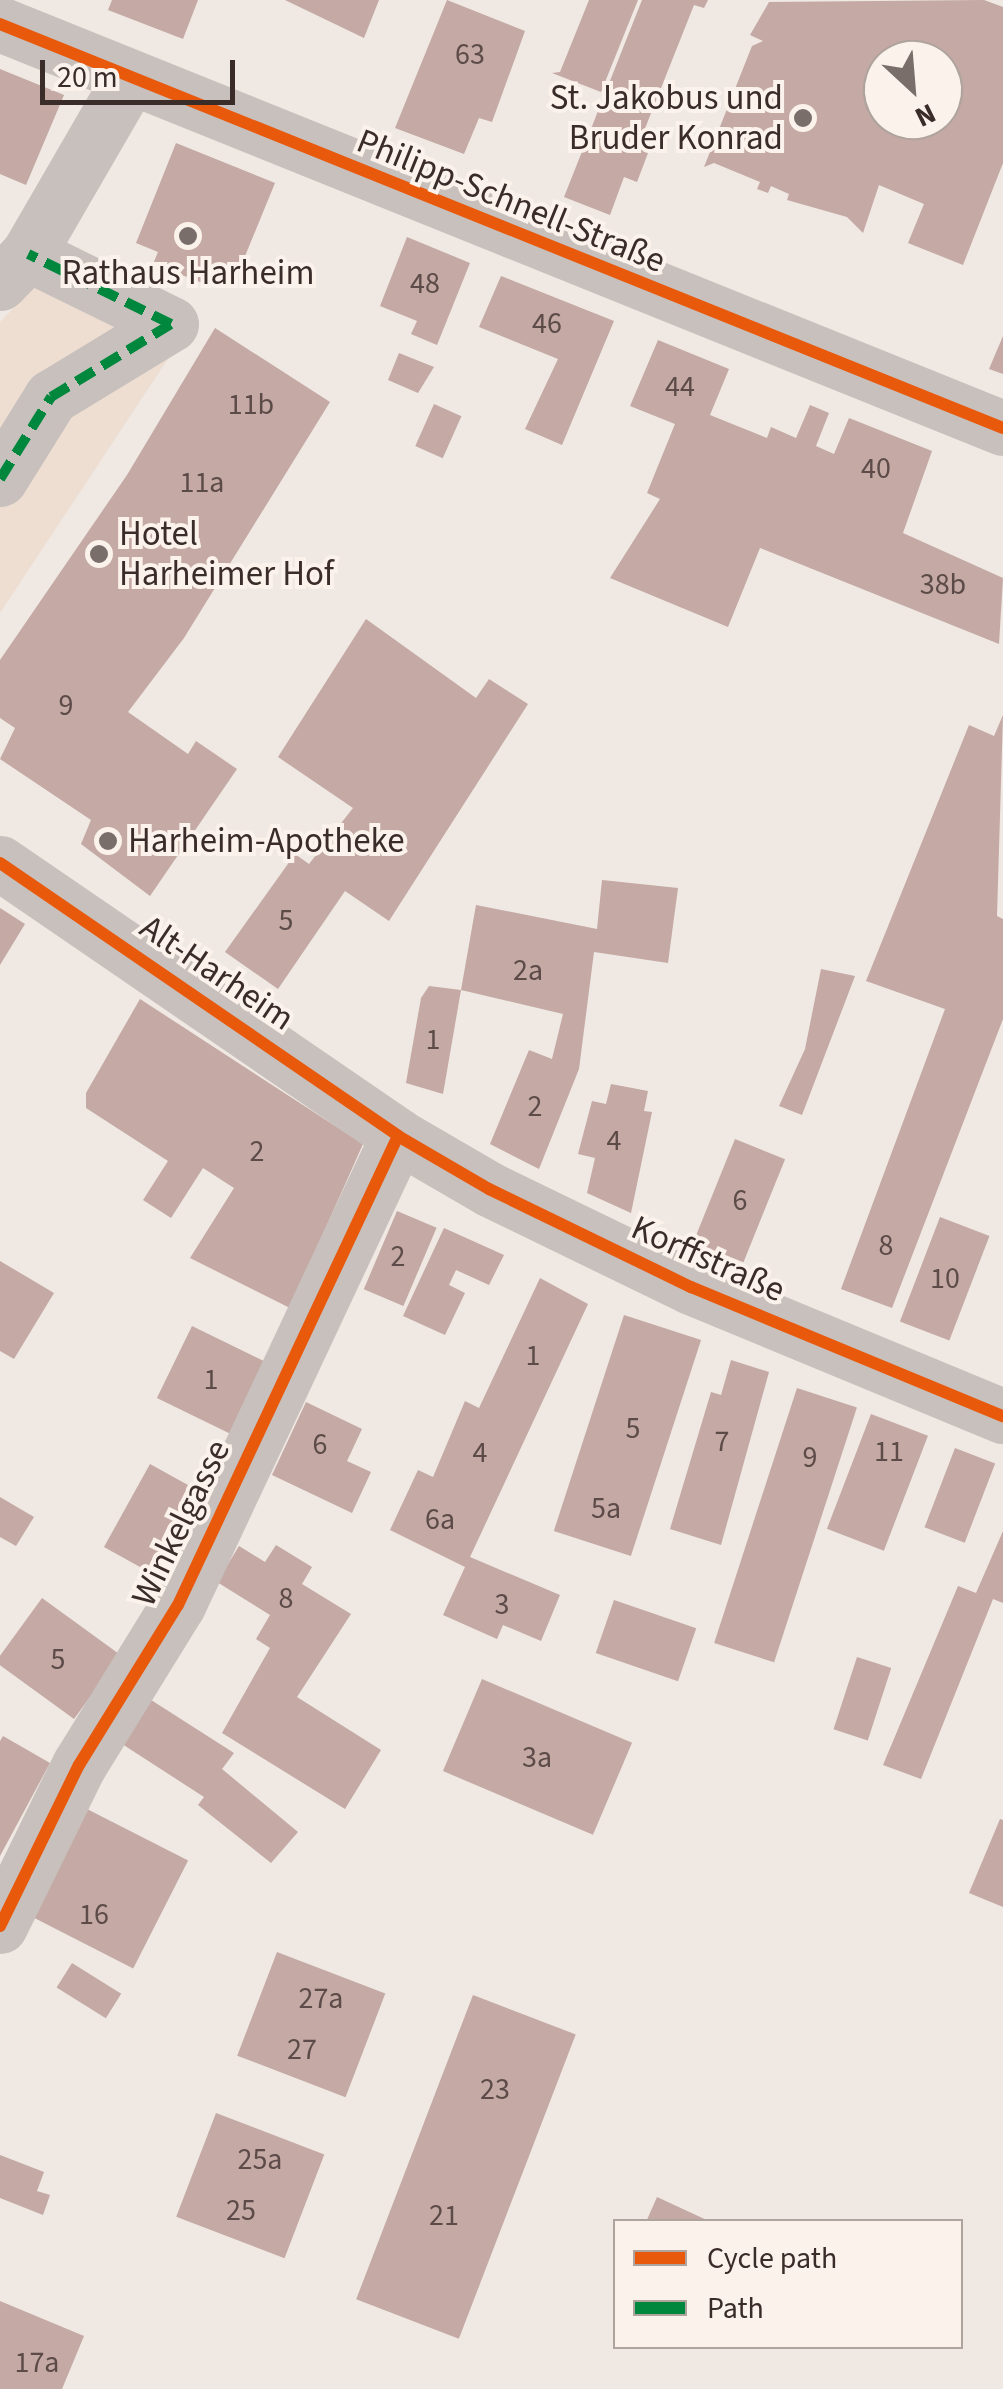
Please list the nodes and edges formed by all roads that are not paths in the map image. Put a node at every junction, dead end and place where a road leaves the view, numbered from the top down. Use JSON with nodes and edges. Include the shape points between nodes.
{"nodes":[{"id":1,"x":0,"y":24,"type":"edge"},
{"id":2,"x":130,"y":78,"type":"junction"},
{"id":3,"x":14,"y":268,"type":"edge"},
{"id":4,"x":1003,"y":428,"type":"edge"},
{"id":5,"x":0,"y":478,"type":"edge"},
{"id":6,"x":0,"y":863,"type":"edge"},
{"id":7,"x":398,"y":1136,"type":"junction"},
{"id":8,"x":1003,"y":1416,"type":"edge"},
{"id":9,"x":0,"y":1926,"type":"edge"}],
"edges":[{"from":1,"to":2,"type":"street","name":"Philipp-Schnell-Straße"},
{"from":2,"to":3,"type":"street"},
{"from":2,"to":4,"type":"street","name":"Philipp-Schnell-Straße"},
{"from":3,"to":5,"type":"street","via":[[171,324],[51,396]]},
{"from":6,"to":7,"type":"street","name":"Alt-Harheim"},
{"from":7,"to":8,"type":"street","name":"Korffstraße","via":[[691,1287]]},
{"from":7,"to":9,"type":"street","name":"Winkelgasse","via":[[178,1605],[79,1765]]}]}
